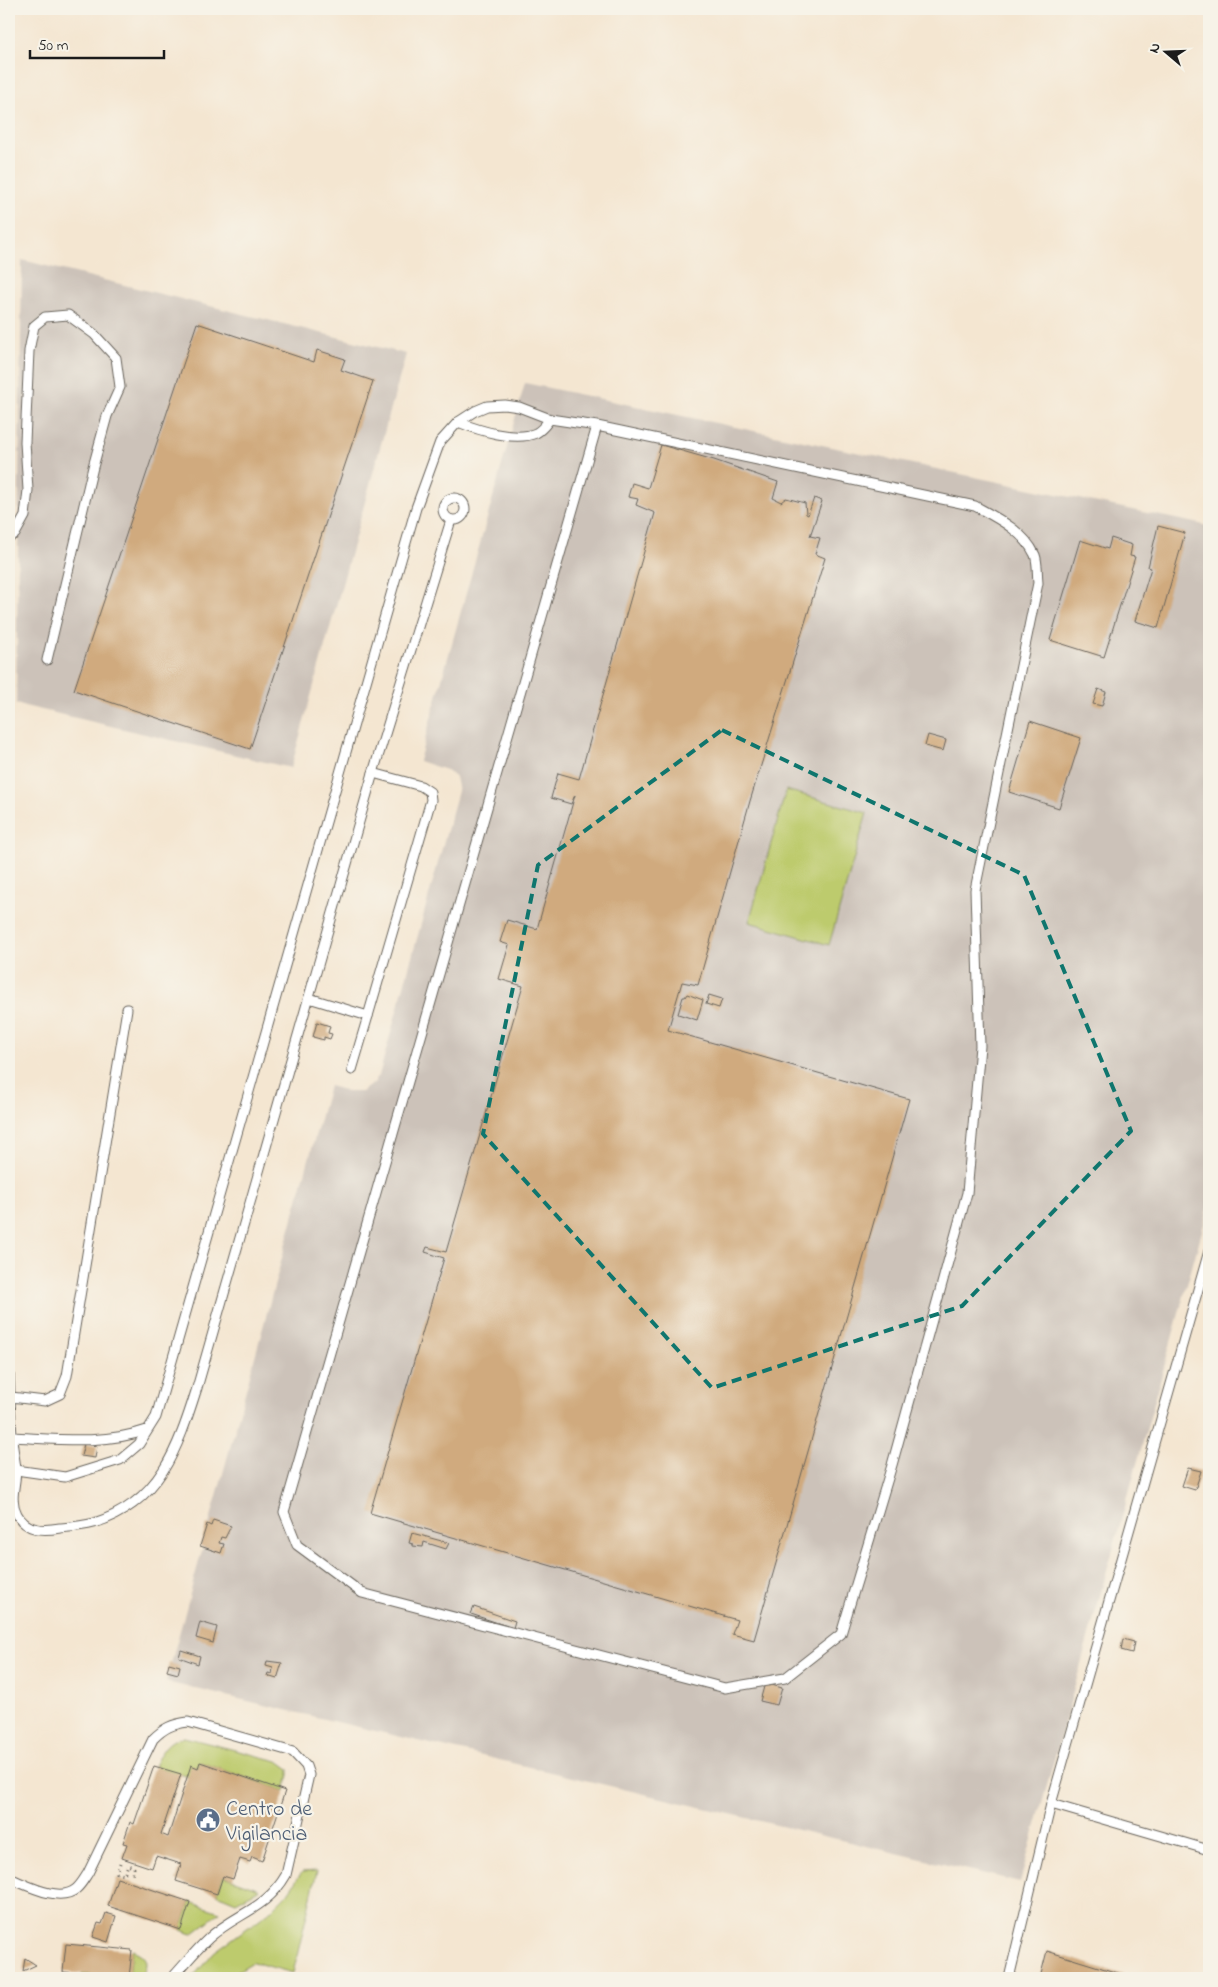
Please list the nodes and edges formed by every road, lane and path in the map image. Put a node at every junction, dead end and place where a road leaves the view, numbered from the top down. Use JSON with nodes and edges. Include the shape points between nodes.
{"nodes":[{"id":1,"x":550,"y":419,"type":"junction"},
{"id":2,"x":458,"y":422,"type":"junction"},
{"id":3,"x":597,"y":426,"type":"junction"},
{"id":4,"x":451,"y":520,"type":"dead end"},
{"id":5,"x":9,"y":537,"type":"edge"},
{"id":6,"x":47,"y":660,"type":"dead end"},
{"id":7,"x":374,"y":773,"type":"junction"},
{"id":8,"x":309,"y":998,"type":"junction"},
{"id":9,"x":127,"y":1010,"type":"dead end"},
{"id":10,"x":368,"y":1016,"type":"junction"},
{"id":11,"x":352,"y":1070,"type":"dead end"},
{"id":12,"x":1209,"y":1252,"type":"edge"},
{"id":13,"x":9,"y":1367,"type":"edge"},
{"id":14,"x":11,"y":1397,"type":"junction"},
{"id":15,"x":147,"y":1430,"type":"junction"},
{"id":16,"x":12,"y":1437,"type":"junction"},
{"id":17,"x":16,"y":1470,"type":"junction"},
{"id":18,"x":1051,"y":1804,"type":"junction"},
{"id":19,"x":1209,"y":1850,"type":"edge"},
{"id":20,"x":120,"y":1863,"type":"dead end"},
{"id":21,"x":131,"y":1877,"type":"dead end"},
{"id":22,"x":9,"y":1878,"type":"edge"},
{"id":23,"x":172,"y":1978,"type":"edge"},
{"id":24,"x":1009,"y":1978,"type":"edge"}],
"edges":[{"from":1,"to":2,"type":"lane","via":[[504,405],[487,406]]},
{"from":1,"to":2,"type":"lane","via":[[536,433],[525,436],[481,431]]},
{"from":1,"to":3,"type":"lane"},
{"from":2,"to":15,"type":"lane","via":[[440,442],[416,508],[164,1393]]},
{"from":3,"to":3,"type":"lane","via":[[284,1512],[297,1545],[362,1593],[725,1688],[785,1678],[841,1634],[892,1465],[967,1194],[980,1046],[975,890],[1038,582],[1035,556],[1024,540],[1005,522],[975,506]]},
{"from":4,"to":7,"type":"lane"},
{"from":5,"to":6,"type":"lane","via":[[15,534],[25,516],[29,351],[34,326],[45,317],[68,316],[94,334],[116,358],[120,387],[107,416],[93,468]]},
{"from":7,"to":8,"type":"lane"},
{"from":7,"to":10,"type":"lane","via":[[421,786],[430,792],[432,800]]},
{"from":8,"to":10,"type":"lane"},
{"from":8,"to":17,"type":"lane","via":[[197,1388],[183,1432],[158,1480],[118,1513],[93,1523],[48,1530],[33,1528],[17,1514],[13,1503]]},
{"from":9,"to":14,"type":"lane","via":[[67,1376],[60,1394],[45,1401]]},
{"from":10,"to":11,"type":"lane"},
{"from":12,"to":18,"type":"lane"},
{"from":13,"to":14,"type":"lane"},
{"from":14,"to":16,"type":"lane"},
{"from":15,"to":16,"type":"lane","via":[[130,1436],[91,1440]]},
{"from":15,"to":17,"type":"lane","via":[[138,1444],[120,1460],[96,1468],[65,1477]]},
{"from":16,"to":17,"type":"lane"},
{"from":18,"to":19,"type":"lane"},
{"from":18,"to":24,"type":"lane"},
{"from":20,"to":21,"type":"path","via":[[117,1873],[124,1875],[128,1866],[134,1868]]},
{"from":22,"to":23,"type":"lane","via":[[57,1895],[68,1894],[77,1888],[88,1874],[153,1739],[164,1728],[188,1722],[293,1752],[306,1766],[308,1775],[286,1875],[270,1897],[210,1937]]}]}
